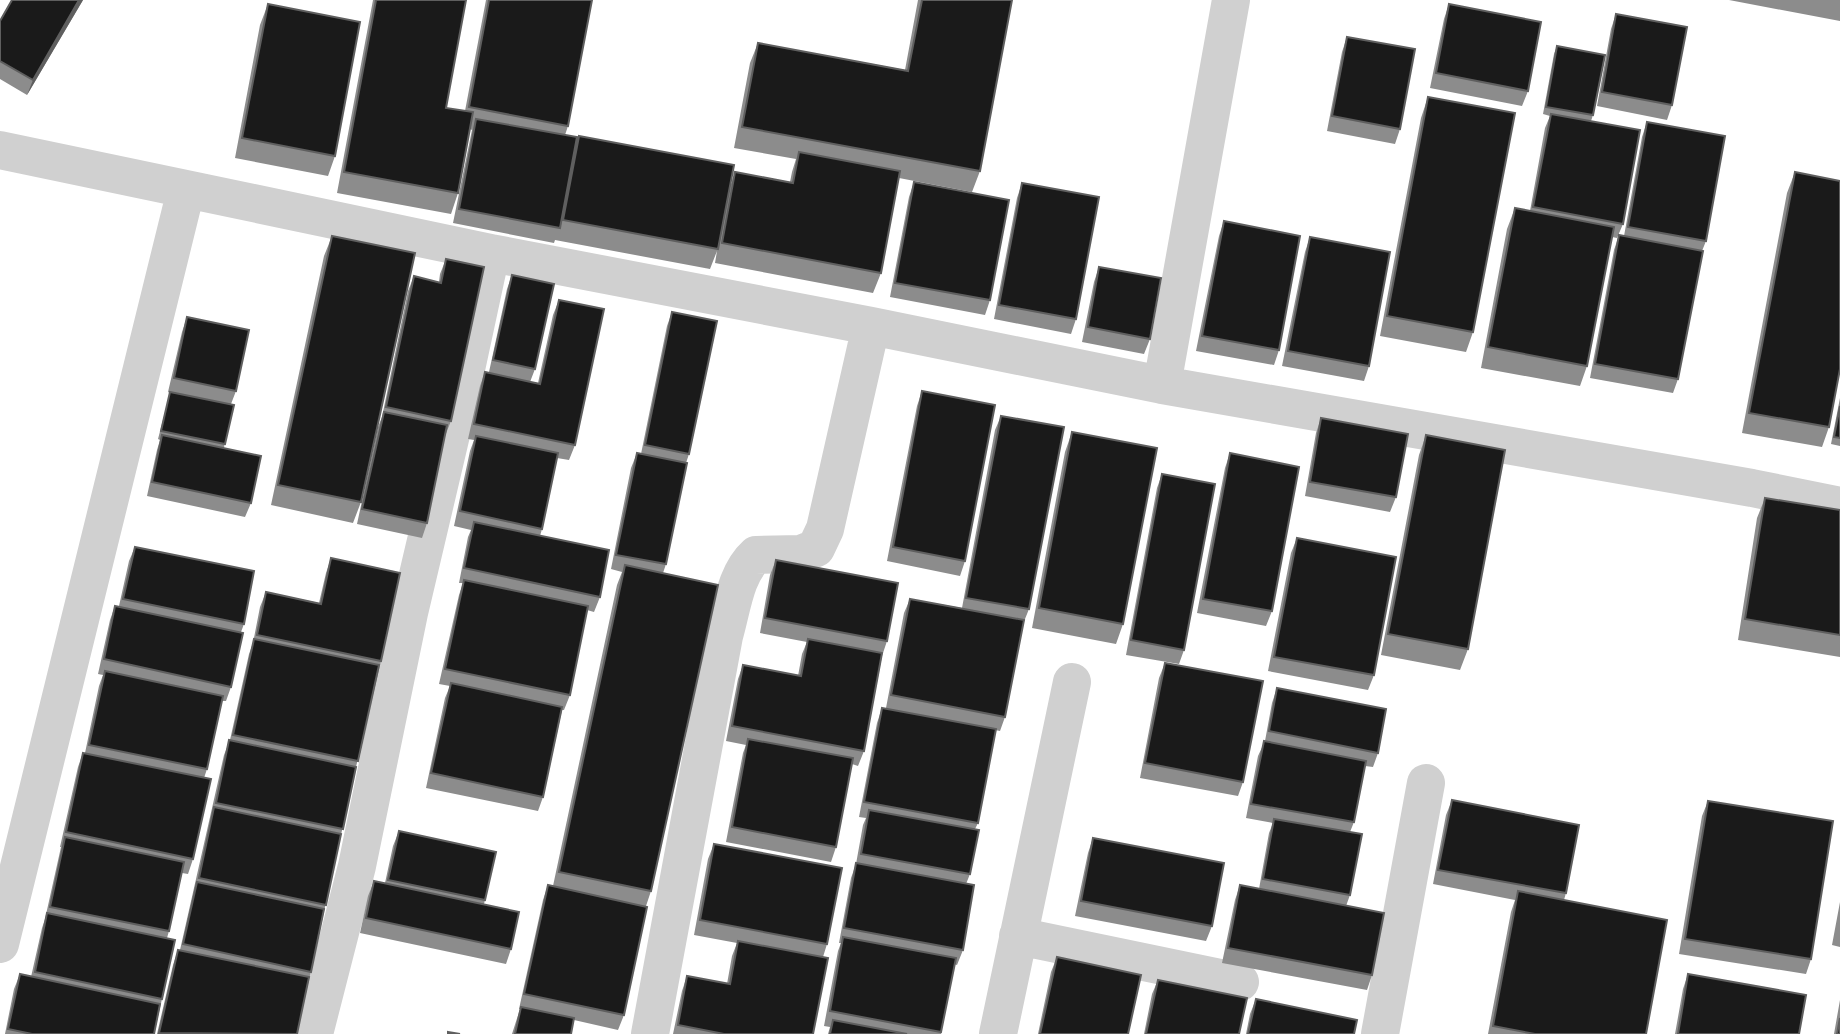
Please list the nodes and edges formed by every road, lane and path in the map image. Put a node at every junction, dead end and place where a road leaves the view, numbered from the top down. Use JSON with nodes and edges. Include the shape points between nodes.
{"nodes":[{"id":1,"x":1231,"y":0,"type":"edge"},
{"id":2,"x":0,"y":150,"type":"edge"},
{"id":3,"x":186,"y":190,"type":"junction"},
{"id":4,"x":491,"y":253,"type":"junction"},
{"id":5,"x":872,"y":326,"type":"junction"},
{"id":6,"x":1162,"y":385,"type":"junction"},
{"id":7,"x":1840,"y":506,"type":"edge"},
{"id":8,"x":1072,"y":682,"type":"dead end"},
{"id":9,"x":1426,"y":783,"type":"dead end"},
{"id":10,"x":1018,"y":936,"type":"junction"},
{"id":11,"x":0,"y":944,"type":"edge"},
{"id":12,"x":1240,"y":982,"type":"dead end"},
{"id":13,"x":314,"y":1034,"type":"edge"},
{"id":14,"x":650,"y":1034,"type":"edge"},
{"id":15,"x":998,"y":1034,"type":"edge"},
{"id":16,"x":1380,"y":1034,"type":"edge"}],
"edges":[{"from":1,"to":6,"type":"street"},
{"from":2,"to":3,"type":"street"},
{"from":3,"to":4,"type":"street"},
{"from":3,"to":11,"type":"street"},
{"from":4,"to":5,"type":"street"},
{"from":4,"to":13,"type":"street","via":[[357,866]]},
{"from":5,"to":6,"type":"street"},
{"from":5,"to":14,"type":"street","via":[[816,548],[802,554],[756,555],[746,565],[740,582],[724,636]]},
{"from":6,"to":7,"type":"street"},
{"from":8,"to":10,"type":"street"},
{"from":9,"to":16,"type":"street"},
{"from":10,"to":12,"type":"street"},
{"from":10,"to":15,"type":"street"}]}
